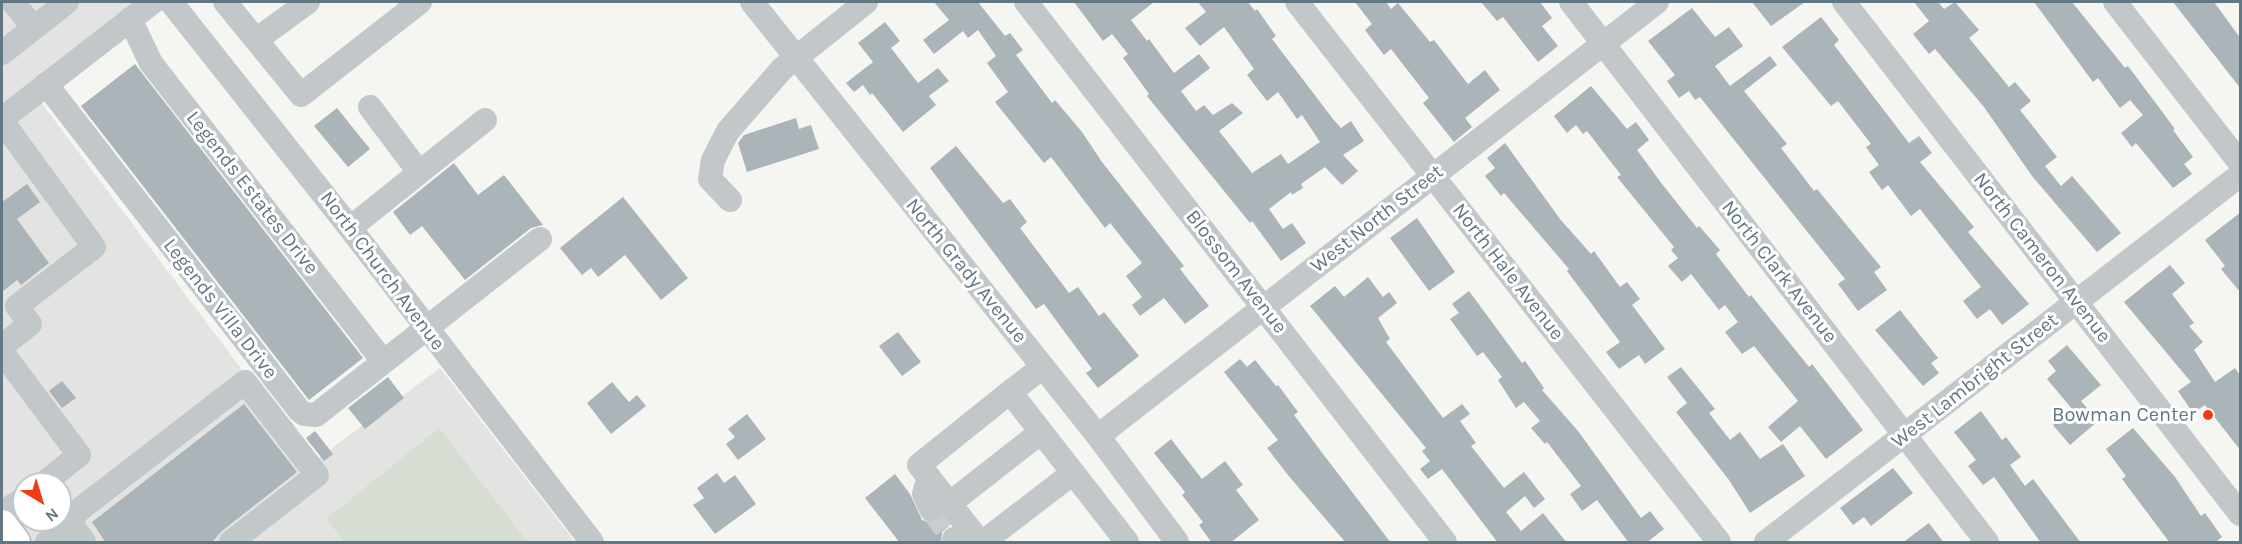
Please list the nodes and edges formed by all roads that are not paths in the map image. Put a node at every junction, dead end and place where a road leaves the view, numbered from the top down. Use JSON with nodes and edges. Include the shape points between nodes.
{"nodes":[{"id":1,"x":13,"y":2,"type":"edge"},
{"id":2,"x":67,"y":2,"type":"edge"},
{"id":3,"x":153,"y":2,"type":"edge"},
{"id":4,"x":171,"y":2,"type":"edge"},
{"id":5,"x":225,"y":2,"type":"edge"},
{"id":6,"x":308,"y":2,"type":"edge"},
{"id":7,"x":420,"y":2,"type":"edge"},
{"id":8,"x":752,"y":2,"type":"edge"},
{"id":9,"x":866,"y":2,"type":"edge"},
{"id":10,"x":1026,"y":2,"type":"edge"},
{"id":11,"x":1297,"y":2,"type":"edge"},
{"id":12,"x":1571,"y":2,"type":"edge"},
{"id":13,"x":1657,"y":2,"type":"edge"},
{"id":14,"x":1844,"y":2,"type":"edge"},
{"id":15,"x":2115,"y":2,"type":"edge"},
{"id":16,"x":130,"y":19,"type":"junction"},
{"id":17,"x":34,"y":28,"type":"junction"},
{"id":18,"x":256,"y":40,"type":"junction"},
{"id":19,"x":1603,"y":43,"type":"junction"},
{"id":20,"x":2,"y":53,"type":"edge"},
{"id":21,"x":795,"y":57,"type":"junction"},
{"id":22,"x":46,"y":84,"type":"junction"},
{"id":23,"x":370,"y":107,"type":"dead end"},
{"id":24,"x":2,"y":120,"type":"edge"},
{"id":25,"x":485,"y":120,"type":"dead end"},
{"id":26,"x":2241,"y":163,"type":"edge"},
{"id":27,"x":419,"y":172,"type":"junction"},
{"id":28,"x":2241,"y":175,"type":"edge"},
{"id":29,"x":1433,"y":176,"type":"junction"},
{"id":30,"x":730,"y":200,"type":"dead end"},
{"id":31,"x":350,"y":228,"type":"junction"},
{"id":32,"x":540,"y":239,"type":"dead end"},
{"id":33,"x":2076,"y":302,"type":"junction"},
{"id":34,"x":1263,"y":308,"type":"junction"},
{"id":35,"x":425,"y":329,"type":"junction"},
{"id":36,"x":2,"y":346,"type":"edge"},
{"id":37,"x":2,"y":352,"type":"edge"},
{"id":38,"x":383,"y":361,"type":"junction"},
{"id":39,"x":1043,"y":367,"type":"junction"},
{"id":40,"x":1010,"y":392,"type":"junction"},
{"id":41,"x":1041,"y":432,"type":"junction"},
{"id":42,"x":1905,"y":435,"type":"junction"},
{"id":43,"x":1098,"y":436,"type":"junction"},
{"id":44,"x":57,"y":472,"type":"edge"},
{"id":45,"x":1073,"y":473,"type":"junction"},
{"id":46,"x":940,"y":506,"type":"junction"},
{"id":47,"x":2241,"y":514,"type":"edge"},
{"id":48,"x":72,"y":518,"type":"edge"},
{"id":49,"x":2,"y":525,"type":"edge"},
{"id":50,"x":72,"y":526,"type":"edge"},
{"id":51,"x":62,"y":532,"type":"edge"},
{"id":52,"x":1117,"y":539,"type":"edge"},
{"id":53,"x":15,"y":543,"type":"edge"},
{"id":54,"x":47,"y":543,"type":"edge"},
{"id":55,"x":84,"y":543,"type":"edge"},
{"id":56,"x":231,"y":543,"type":"edge"},
{"id":57,"x":592,"y":543,"type":"edge"},
{"id":58,"x":981,"y":543,"type":"edge"},
{"id":59,"x":1177,"y":543,"type":"edge"},
{"id":60,"x":1445,"y":543,"type":"edge"},
{"id":61,"x":1719,"y":543,"type":"edge"},
{"id":62,"x":1766,"y":543,"type":"edge"},
{"id":63,"x":1987,"y":543,"type":"edge"}],
"edges":[{"from":1,"to":17,"type":"street"},
{"from":2,"to":17,"type":"street"},
{"from":3,"to":16,"type":"street"},
{"from":4,"to":31,"type":"street","name":"North Church Avenue"},
{"from":5,"to":18,"type":"street"},
{"from":6,"to":18,"type":"street"},
{"from":7,"to":18,"type":"street","via":[[301,94]]},
{"from":8,"to":21,"type":"street","name":"North Grady Avenue"},
{"from":9,"to":21,"type":"street"},
{"from":10,"to":34,"type":"street","name":"Blossom Avenue"},
{"from":11,"to":29,"type":"street","name":"North Hale Avenue"},
{"from":12,"to":19,"type":"street","name":"North Clark Avenue"},
{"from":13,"to":19,"type":"street","name":"West North Street"},
{"from":14,"to":33,"type":"street","name":"North Cameron Avenue"},
{"from":15,"to":26,"type":"street"},
{"from":16,"to":22,"type":"street"},
{"from":16,"to":38,"type":"street","name":"Legends Estates Drive","via":[[151,63]]},
{"from":17,"to":20,"type":"street"},
{"from":19,"to":29,"type":"street","name":"West North Street"},
{"from":19,"to":42,"type":"street","name":"North Clark Avenue"},
{"from":21,"to":30,"type":"street","via":[[760,92],[720,143],[711,179]]},
{"from":21,"to":39,"type":"street","name":"North Grady Avenue"},
{"from":22,"to":24,"type":"street"},
{"from":22,"to":38,"type":"street","name":"Legends Villa Drive","via":[[299,410],[316,415]]},
{"from":23,"to":27,"type":"street"},
{"from":24,"to":36,"type":"street","via":[[94,247],[17,306],[30,324]]},
{"from":25,"to":27,"type":"street"},
{"from":27,"to":31,"type":"street"},
{"from":28,"to":33,"type":"street","name":"West Lambright Street"},
{"from":29,"to":34,"type":"street","name":"West North Street"},
{"from":29,"to":61,"type":"street","name":"North Hale Avenue"},
{"from":31,"to":35,"type":"street","name":"North Church Avenue"},
{"from":32,"to":35,"type":"street","name":"Legends Villa Drive"},
{"from":33,"to":42,"type":"street","name":"West Lambright Street"},
{"from":33,"to":47,"type":"street","name":"North Cameron Avenue"},
{"from":34,"to":43,"type":"street","name":"West North Street"},
{"from":34,"to":60,"type":"street","name":"Blossom Avenue"},
{"from":35,"to":38,"type":"street","name":"Legends Villa Drive"},
{"from":35,"to":57,"type":"street","name":"North Church Avenue"},
{"from":37,"to":44,"type":"street","via":[[79,454]]},
{"from":39,"to":40,"type":"street"},
{"from":39,"to":43,"type":"street","name":"North Grady Avenue"},
{"from":40,"to":41,"type":"street"},
{"from":40,"to":46,"type":"street","via":[[919,465],[929,477]]},
{"from":41,"to":45,"type":"street"},
{"from":41,"to":46,"type":"street"},
{"from":42,"to":62,"type":"street","name":"West Lambright Street"},
{"from":42,"to":63,"type":"street","name":"North Clark Avenue"},
{"from":43,"to":59,"type":"street","name":"North Grady Avenue"},
{"from":45,"to":52,"type":"street"},
{"from":45,"to":58,"type":"street"},
{"from":46,"to":58,"type":"street"},
{"from":48,"to":56,"type":"street","via":[[245,382],[317,475]]},
{"from":49,"to":53,"type":"main road"},
{"from":50,"to":55,"type":"street"},
{"from":51,"to":54,"type":"street"}]}
